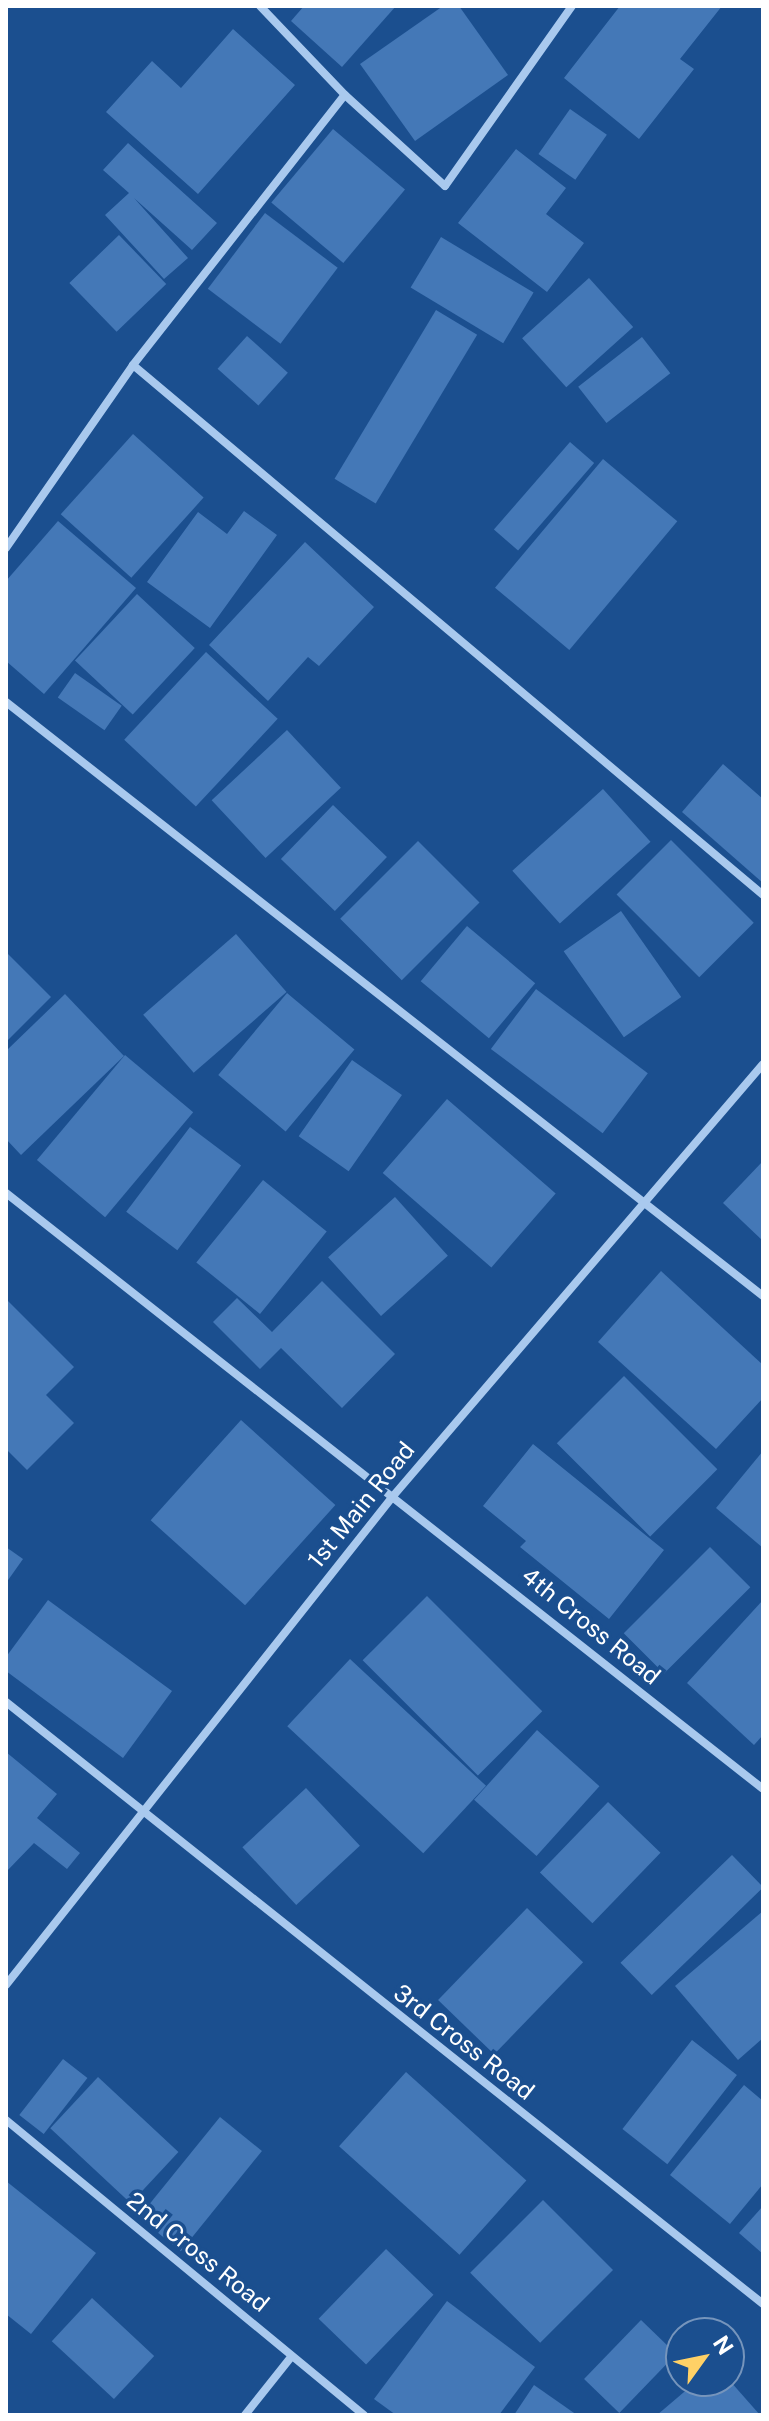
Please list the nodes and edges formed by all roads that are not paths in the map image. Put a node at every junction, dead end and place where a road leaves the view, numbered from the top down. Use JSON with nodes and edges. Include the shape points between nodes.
{"nodes":[{"id":1,"x":260,"y":6,"type":"edge"},
{"id":2,"x":572,"y":6,"type":"edge"},
{"id":3,"x":345,"y":95,"type":"junction"},
{"id":4,"x":133,"y":365,"type":"junction"},
{"id":5,"x":6,"y":548,"type":"edge"},
{"id":6,"x":6,"y":702,"type":"edge"},
{"id":7,"x":763,"y":895,"type":"edge"},
{"id":8,"x":763,"y":1064,"type":"edge"},
{"id":9,"x":6,"y":1193,"type":"edge"},
{"id":10,"x":645,"y":1202,"type":"junction"},
{"id":11,"x":763,"y":1296,"type":"edge"},
{"id":12,"x":394,"y":1495,"type":"junction"},
{"id":13,"x":6,"y":1702,"type":"edge"},
{"id":14,"x":763,"y":1789,"type":"edge"},
{"id":15,"x":140,"y":1811,"type":"junction"},
{"id":16,"x":6,"y":1985,"type":"edge"},
{"id":17,"x":6,"y":2120,"type":"edge"},
{"id":18,"x":763,"y":2304,"type":"edge"},
{"id":19,"x":292,"y":2356,"type":"junction"},
{"id":20,"x":245,"y":2415,"type":"edge"},
{"id":21,"x":364,"y":2415,"type":"edge"}],
"edges":[{"from":1,"to":3,"type":"street"},
{"from":2,"to":3,"type":"street","via":[[445,186]]},
{"from":3,"to":4,"type":"street"},
{"from":4,"to":5,"type":"street"},
{"from":4,"to":7,"type":"street"},
{"from":6,"to":10,"type":"street"},
{"from":8,"to":10,"type":"street","name":"1st Main Road"},
{"from":9,"to":12,"type":"street","name":"4th Cross Road"},
{"from":10,"to":11,"type":"street"},
{"from":10,"to":12,"type":"street","name":"1st Main Road"},
{"from":12,"to":14,"type":"street","name":"4th Cross Road"},
{"from":12,"to":15,"type":"street","name":"1st Main Road"},
{"from":13,"to":15,"type":"street","name":"3rd Cross Road"},
{"from":15,"to":16,"type":"street","name":"1st Main Road"},
{"from":15,"to":18,"type":"street","name":"3rd Cross Road"},
{"from":17,"to":19,"type":"street","name":"2nd Cross Road"},
{"from":19,"to":20,"type":"street"},
{"from":19,"to":21,"type":"street","name":"2nd Cross Road"}]}
